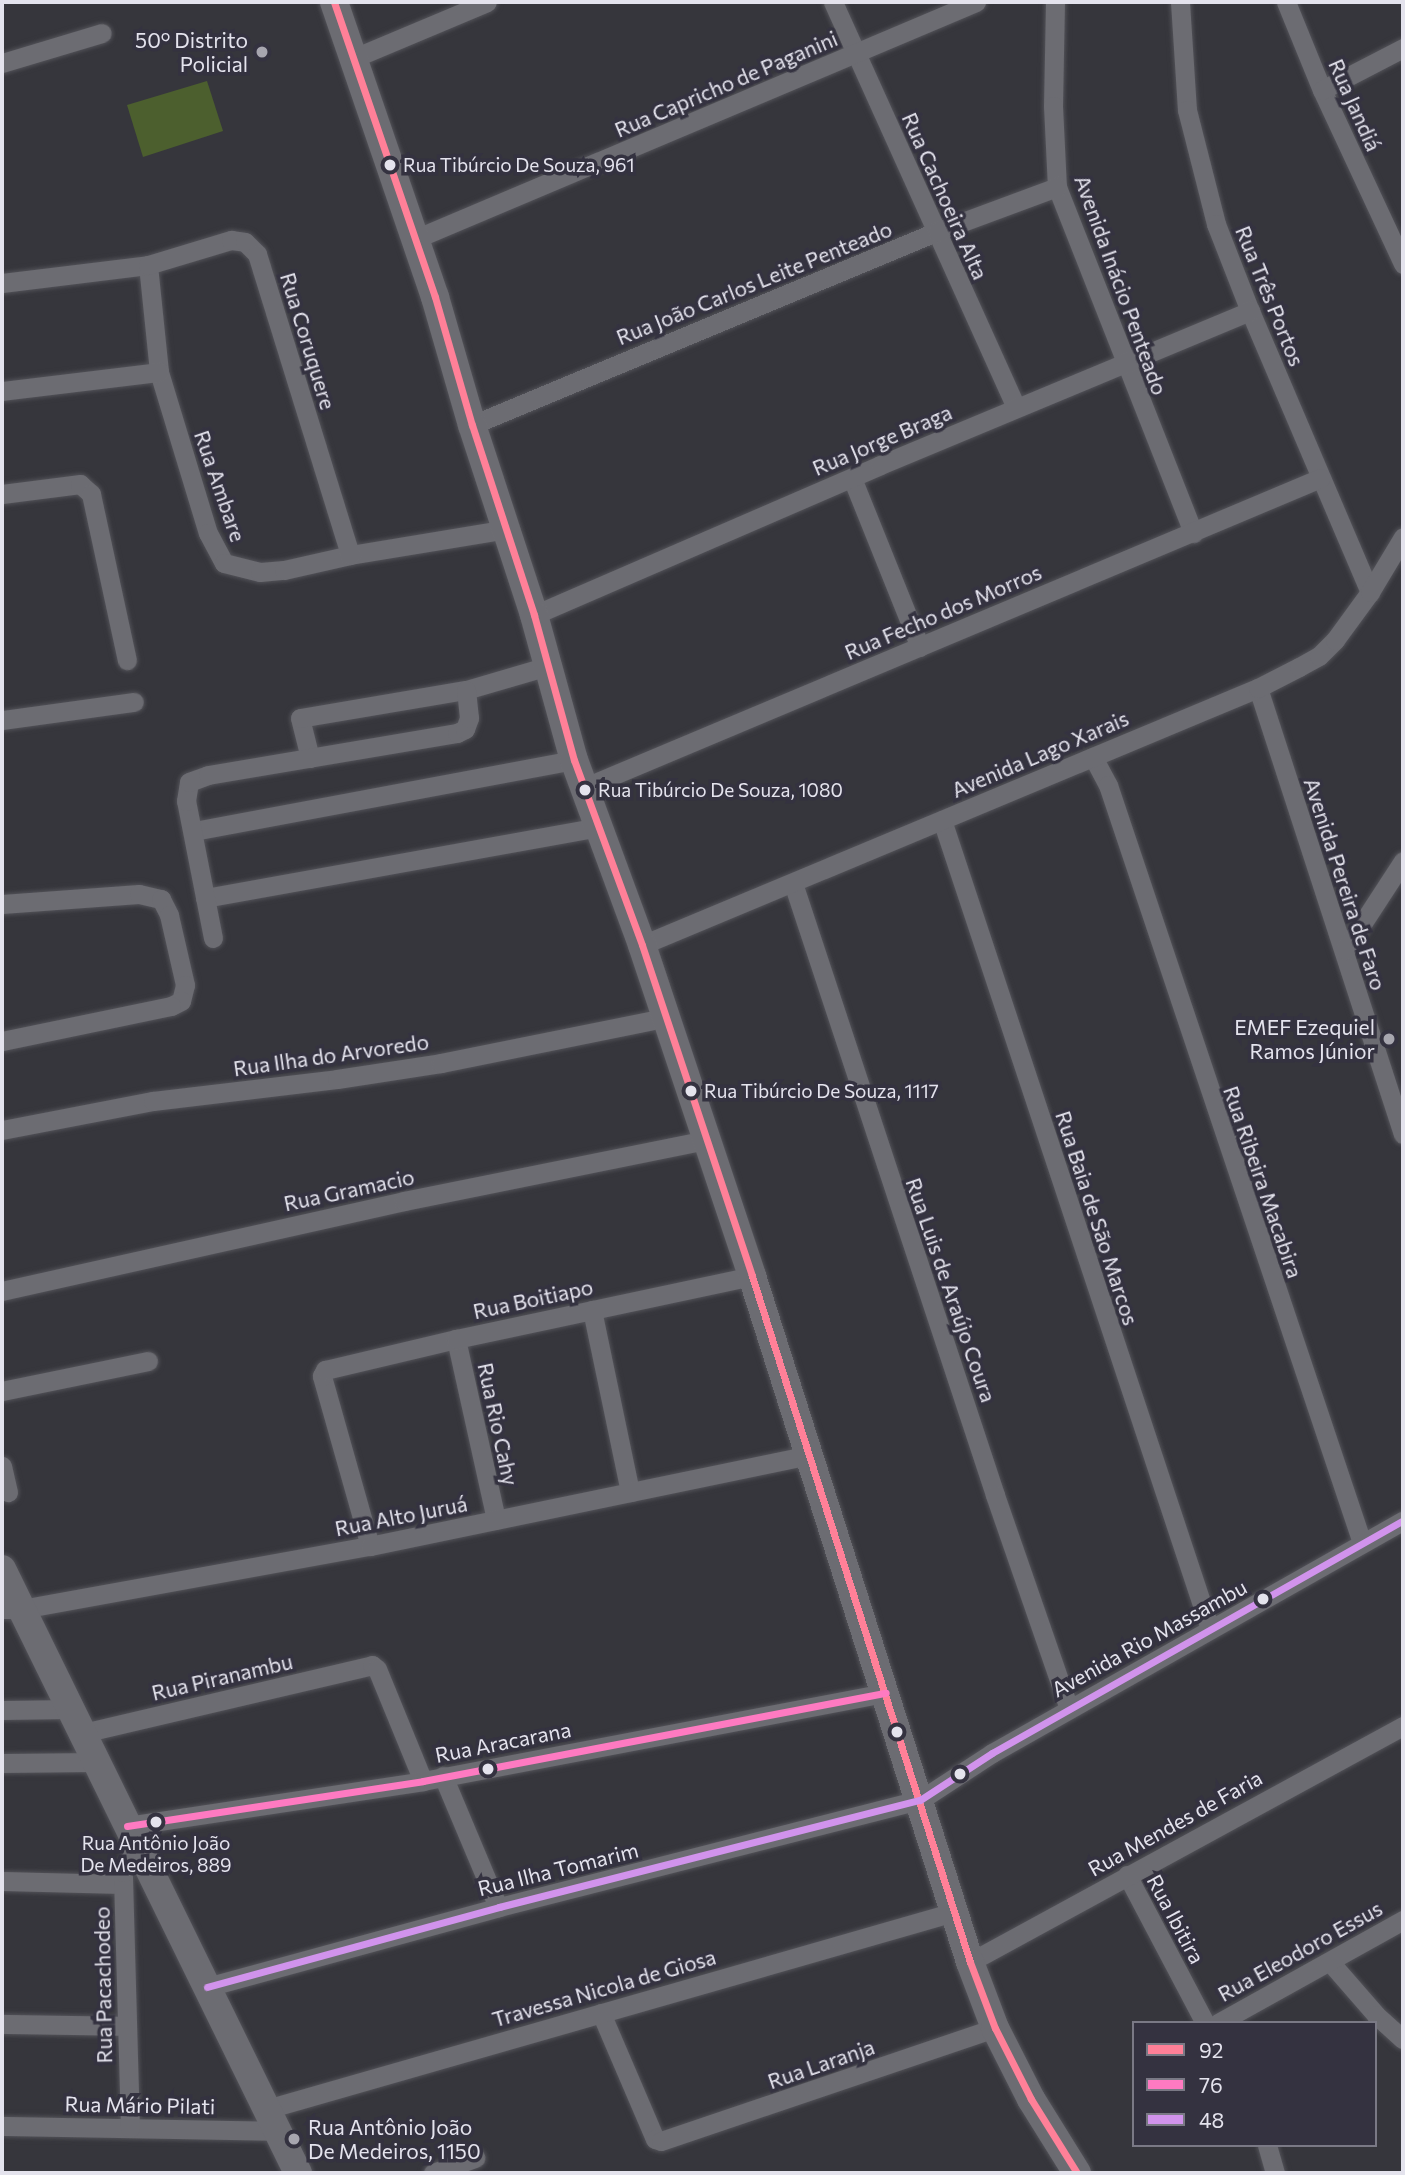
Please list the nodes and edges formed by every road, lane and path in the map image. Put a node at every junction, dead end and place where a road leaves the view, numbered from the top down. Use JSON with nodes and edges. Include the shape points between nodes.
{"nodes":[{"id":1,"x":334,"y":2,"type":"edge"},
{"id":2,"x":487,"y":2,"type":"edge"},
{"id":3,"x":833,"y":2,"type":"edge"},
{"id":4,"x":976,"y":2,"type":"edge"},
{"id":5,"x":1055,"y":2,"type":"edge"},
{"id":6,"x":1180,"y":2,"type":"edge"},
{"id":7,"x":1286,"y":2,"type":"edge"},
{"id":8,"x":102,"y":33,"type":"dead end"},
{"id":9,"x":1403,"y":48,"type":"edge"},
{"id":10,"x":856,"y":55,"type":"junction"},
{"id":11,"x":354,"y":58,"type":"junction"},
{"id":12,"x":2,"y":64,"type":"edge"},
{"id":13,"x":1322,"y":90,"type":"junction"},
{"id":14,"x":1057,"y":187,"type":"junction"},
{"id":15,"x":938,"y":231,"type":"junction"},
{"id":16,"x":415,"y":239,"type":"junction"},
{"id":17,"x":1403,"y":264,"type":"edge"},
{"id":18,"x":148,"y":265,"type":"junction"},
{"id":19,"x":2,"y":283,"type":"edge"},
{"id":20,"x":1250,"y":312,"type":"junction"},
{"id":21,"x":1123,"y":363,"type":"junction"},
{"id":22,"x":159,"y":372,"type":"junction"},
{"id":23,"x":2,"y":391,"type":"edge"},
{"id":24,"x":1016,"y":408,"type":"junction"},
{"id":25,"x":471,"y":425,"type":"junction"},
{"id":26,"x":852,"y":478,"type":"junction"},
{"id":27,"x":1321,"y":478,"type":"junction"},
{"id":28,"x":2,"y":494,"type":"edge"},
{"id":29,"x":507,"y":529,"type":"junction"},
{"id":30,"x":1193,"y":533,"type":"junction"},
{"id":31,"x":1403,"y":537,"type":"edge"},
{"id":32,"x":350,"y":555,"type":"junction"},
{"id":33,"x":1370,"y":592,"type":"junction"},
{"id":34,"x":534,"y":615,"type":"junction"},
{"id":35,"x":920,"y":647,"type":"junction"},
{"id":36,"x":127,"y":660,"type":"dead end"},
{"id":37,"x":548,"y":666,"type":"junction"},
{"id":38,"x":1258,"y":688,"type":"junction"},
{"id":39,"x":466,"y":690,"type":"junction"},
{"id":40,"x":134,"y":702,"type":"dead end"},
{"id":41,"x":2,"y":720,"type":"edge"},
{"id":42,"x":1093,"y":757,"type":"junction"},
{"id":43,"x":310,"y":758,"type":"junction"},
{"id":44,"x":574,"y":760,"type":"junction"},
{"id":45,"x":583,"y":788,"type":"junction"},
{"id":46,"x":942,"y":820,"type":"junction"},
{"id":47,"x":596,"y":828,"type":"junction"},
{"id":48,"x":194,"y":831,"type":"junction"},
{"id":49,"x":1403,"y":861,"type":"edge"},
{"id":50,"x":793,"y":883,"type":"junction"},
{"id":51,"x":205,"y":898,"type":"junction"},
{"id":52,"x":2,"y":904,"type":"edge"},
{"id":53,"x":214,"y":938,"type":"dead end"},
{"id":54,"x":642,"y":945,"type":"junction"},
{"id":55,"x":1345,"y":950,"type":"junction"},
{"id":56,"x":665,"y":1018,"type":"junction"},
{"id":57,"x":2,"y":1041,"type":"edge"},
{"id":58,"x":2,"y":1130,"type":"edge"},
{"id":59,"x":1403,"y":1133,"type":"edge"},
{"id":60,"x":707,"y":1140,"type":"junction"},
{"id":61,"x":752,"y":1276,"type":"junction"},
{"id":62,"x":2,"y":1291,"type":"edge"},
{"id":63,"x":592,"y":1310,"type":"junction"},
{"id":64,"x":456,"y":1339,"type":"junction"},
{"id":65,"x":148,"y":1361,"type":"dead end"},
{"id":66,"x":2,"y":1391,"type":"edge"},
{"id":67,"x":808,"y":1455,"type":"junction"},
{"id":68,"x":2,"y":1466,"type":"edge"},
{"id":69,"x":8,"y":1492,"type":"dead end"},
{"id":70,"x":630,"y":1492,"type":"junction"},
{"id":71,"x":496,"y":1520,"type":"junction"},
{"id":72,"x":1403,"y":1520,"type":"edge"},
{"id":73,"x":1362,"y":1543,"type":"junction"},
{"id":74,"x":370,"y":1546,"type":"junction"},
{"id":75,"x":2,"y":1569,"type":"edge"},
{"id":76,"x":12,"y":1609,"type":"edge"},
{"id":77,"x":1210,"y":1629,"type":"junction"},
{"id":78,"x":886,"y":1693,"type":"junction"},
{"id":79,"x":1069,"y":1709,"type":"junction"},
{"id":80,"x":2,"y":1710,"type":"edge"},
{"id":81,"x":77,"y":1721,"type":"junction"},
{"id":82,"x":1403,"y":1726,"type":"edge"},
{"id":83,"x":97,"y":1762,"type":"junction"},
{"id":84,"x":2,"y":1763,"type":"edge"},
{"id":85,"x":443,"y":1776,"type":"junction"},
{"id":86,"x":423,"y":1781,"type":"junction"},
{"id":87,"x":920,"y":1800,"type":"junction"},
{"id":88,"x":132,"y":1835,"type":"junction"},
{"id":89,"x":1126,"y":1875,"type":"junction"},
{"id":90,"x":2,"y":1881,"type":"edge"},
{"id":91,"x":122,"y":1884,"type":"junction"},
{"id":92,"x":498,"y":1907,"type":"junction"},
{"id":93,"x":954,"y":1912,"type":"junction"},
{"id":94,"x":1403,"y":1920,"type":"edge"},
{"id":95,"x":970,"y":1962,"type":"junction"},
{"id":96,"x":1329,"y":1962,"type":"junction"},
{"id":97,"x":207,"y":1986,"type":"junction"},
{"id":98,"x":601,"y":2013,"type":"junction"},
{"id":99,"x":1204,"y":2021,"type":"edge"},
{"id":100,"x":1222,"y":2021,"type":"edge"},
{"id":101,"x":2,"y":2024,"type":"edge"},
{"id":102,"x":126,"y":2026,"type":"junction"},
{"id":103,"x":995,"y":2028,"type":"junction"},
{"id":104,"x":1403,"y":2039,"type":"edge"},
{"id":105,"x":272,"y":2120,"type":"junction"},
{"id":106,"x":2,"y":2126,"type":"edge"},
{"id":107,"x":130,"y":2128,"type":"junction"},
{"id":108,"x":1268,"y":2147,"type":"edge"},
{"id":109,"x":475,"y":2158,"type":"dead end"},
{"id":110,"x":298,"y":2173,"type":"edge"},
{"id":111,"x":433,"y":2173,"type":"edge"},
{"id":112,"x":1077,"y":2173,"type":"edge"},
{"id":113,"x":1276,"y":2173,"type":"edge"}],
"edges":[{"from":1,"to":11,"type":"main road"},
{"from":2,"to":11,"type":"street"},
{"from":3,"to":10,"type":"street","name":"Rua Cachoeira Alta"},
{"from":4,"to":10,"type":"street","name":"Rua Capricho de Paganini"},
{"from":5,"to":14,"type":"street","name":"Avenida Inácio Penteado"},
{"from":6,"to":20,"type":"street","name":"Rua Três Portos","via":[[1187,110],[1216,224]]},
{"from":7,"to":13,"type":"street","name":"Rua Jandiá"},
{"from":8,"to":12,"type":"street"},
{"from":9,"to":13,"type":"street"},
{"from":10,"to":15,"type":"street","name":"Rua Cachoeira Alta"},
{"from":10,"to":16,"type":"street","name":"Rua Capricho de Paganini"},
{"from":11,"to":16,"type":"main road"},
{"from":13,"to":17,"type":"street","name":"Rua Jandiá"},
{"from":14,"to":15,"type":"street","name":"Rua João Carlos Leite Penteado"},
{"from":14,"to":21,"type":"street","name":"Avenida Inácio Penteado"},
{"from":15,"to":24,"type":"street","name":"Rua Cachoeira Alta"},
{"from":15,"to":25,"type":"street","name":"Rua João Carlos Leite Penteado"},
{"from":16,"to":25,"type":"main road"},
{"from":18,"to":19,"type":"street","name":"Rua Coruquere"},
{"from":18,"to":22,"type":"street","name":"Rua Ambare"},
{"from":18,"to":32,"type":"street","name":"Rua Coruquere","via":[[231,240],[245,242],[257,254]]},
{"from":20,"to":21,"type":"street","name":"Rua Jorge Braga"},
{"from":20,"to":27,"type":"street","name":"Rua Três Portos"},
{"from":21,"to":24,"type":"street","name":"Rua Jorge Braga"},
{"from":21,"to":30,"type":"street","name":"Avenida Inácio Penteado"},
{"from":22,"to":23,"type":"street"},
{"from":22,"to":32,"type":"street","name":"Rua Ambare","via":[[208,533],[225,563],[260,572]]},
{"from":24,"to":26,"type":"street","name":"Rua Jorge Braga"},
{"from":25,"to":29,"type":"main road"},
{"from":26,"to":34,"type":"street","name":"Rua Jorge Braga"},
{"from":26,"to":35,"type":"street"},
{"from":27,"to":30,"type":"street","name":"Rua Fecho dos Morros"},
{"from":27,"to":33,"type":"street","name":"Rua Três Portos"},
{"from":28,"to":36,"type":"street","via":[[86,487],[96,505]]},
{"from":29,"to":32,"type":"street","name":"Rua Ambare"},
{"from":29,"to":34,"type":"main road"},
{"from":30,"to":35,"type":"street","name":"Rua Fecho dos Morros"},
{"from":31,"to":33,"type":"street","name":"Avenida Lago Xarais"},
{"from":33,"to":38,"type":"street","name":"Avenida Lago Xarais","via":[[1319,656]]},
{"from":34,"to":37,"type":"main road"},
{"from":35,"to":45,"type":"street","name":"Rua Fecho dos Morros"},
{"from":37,"to":39,"type":"street"},
{"from":37,"to":44,"type":"main road"},
{"from":38,"to":42,"type":"street","name":"Avenida Lago Xarais"},
{"from":38,"to":55,"type":"street","name":"Avenida Pereira de Faro"},
{"from":39,"to":43,"type":"street","via":[[469,718],[465,729],[457,733]]},
{"from":39,"to":43,"type":"street","via":[[300,718]]},
{"from":40,"to":41,"type":"street"},
{"from":42,"to":46,"type":"street","name":"Avenida Lago Xarais"},
{"from":42,"to":73,"type":"street","name":"Rua Ribeira Macabira","via":[[1108,785]]},
{"from":43,"to":48,"type":"street","via":[[195,778],[186,796]]},
{"from":44,"to":45,"type":"main road"},
{"from":44,"to":48,"type":"street"},
{"from":45,"to":47,"type":"main road"},
{"from":46,"to":50,"type":"street","name":"Avenida Lago Xarais"},
{"from":46,"to":77,"type":"street","name":"Rua Baia de São Marcos"},
{"from":47,"to":51,"type":"street"},
{"from":47,"to":54,"type":"main road"},
{"from":48,"to":51,"type":"street"},
{"from":49,"to":55,"type":"street"},
{"from":50,"to":54,"type":"street","name":"Avenida Lago Xarais"},
{"from":50,"to":79,"type":"street","name":"Rua Luis de Araújo Coura"},
{"from":51,"to":53,"type":"street"},
{"from":52,"to":57,"type":"street","via":[[139,894],[161,899],[185,985],[181,1000],[171,1006]]},
{"from":54,"to":56,"type":"main road"},
{"from":55,"to":59,"type":"street","name":"Avenida Pereira de Faro"},
{"from":56,"to":58,"type":"street","name":"Rua Ilha do Arvoredo","via":[[441,1063],[153,1101]]},
{"from":56,"to":60,"type":"main road"},
{"from":60,"to":61,"type":"main road"},
{"from":60,"to":62,"type":"street","name":"Rua Gramacio","via":[[404,1201]]},
{"from":61,"to":63,"type":"street","name":"Rua Boitiapo"},
{"from":61,"to":67,"type":"main road"},
{"from":63,"to":64,"type":"street","name":"Rua Boitiapo"},
{"from":63,"to":70,"type":"street"},
{"from":64,"to":71,"type":"street","name":"Rua Rio Cahy"},
{"from":64,"to":74,"type":"street","name":"Rua Boitiapo","via":[[324,1371]]},
{"from":65,"to":66,"type":"street"},
{"from":67,"to":70,"type":"street","name":"Rua Alto Juruá"},
{"from":67,"to":78,"type":"main road"},
{"from":68,"to":69,"type":"street"},
{"from":70,"to":71,"type":"street","name":"Rua Alto Juruá"},
{"from":71,"to":74,"type":"street","name":"Rua Alto Juruá"},
{"from":72,"to":73,"type":"street","name":"Avenida Rio Massambu"},
{"from":73,"to":77,"type":"street","name":"Avenida Rio Massambu"},
{"from":74,"to":76,"type":"street","name":"Rua Alto Juruá"},
{"from":75,"to":76,"type":"main road"},
{"from":76,"to":81,"type":"main road"},
{"from":77,"to":79,"type":"street","name":"Avenida Rio Massambu"},
{"from":78,"to":85,"type":"street","name":"Rua Aracarana"},
{"from":78,"to":87,"type":"main road"},
{"from":79,"to":87,"type":"street","name":"Avenida Rio Massambu"},
{"from":80,"to":81,"type":"street","name":"Rua Piranambu"},
{"from":81,"to":83,"type":"main road"},
{"from":81,"to":86,"type":"street","name":"Rua Piranambu","via":[[372,1665]]},
{"from":82,"to":89,"type":"street","name":"Rua Mendes de Faria"},
{"from":83,"to":84,"type":"street"},
{"from":83,"to":88,"type":"main road"},
{"from":85,"to":86,"type":"street","name":"Rua Aracarana"},
{"from":85,"to":92,"type":"street"},
{"from":86,"to":88,"type":"street","name":"Rua Aracarana"},
{"from":87,"to":92,"type":"street","name":"Rua Ilha Tomarim"},
{"from":87,"to":93,"type":"main road"},
{"from":88,"to":91,"type":"street","name":"Rua Pacachodeo"},
{"from":88,"to":97,"type":"main road"},
{"from":89,"to":95,"type":"street","name":"Rua Mendes de Faria"},
{"from":89,"to":99,"type":"street","name":"Rua Ibitira"},
{"from":90,"to":91,"type":"street"},
{"from":91,"to":102,"type":"street","name":"Rua Pacachodeo"},
{"from":92,"to":97,"type":"street","name":"Rua Ilha Tomarim"},
{"from":93,"to":95,"type":"main road"},
{"from":93,"to":98,"type":"street","name":"Travessa Nicola de Giosa"},
{"from":94,"to":96,"type":"street","name":"Rua Eleodoro Essus"},
{"from":95,"to":103,"type":"main road"},
{"from":96,"to":100,"type":"street","name":"Rua Eleodoro Essus"},
{"from":96,"to":104,"type":"street"},
{"from":97,"to":105,"type":"main road"},
{"from":98,"to":103,"type":"street","name":"Rua Laranja","via":[[655,2138],[661,2141]]},
{"from":98,"to":105,"type":"street","name":"Travessa Nicola de Giosa"},
{"from":101,"to":102,"type":"street"},
{"from":102,"to":107,"type":"street","name":"Rua Pacachodeo"},
{"from":103,"to":112,"type":"main road","via":[[1031,2099]]},
{"from":105,"to":107,"type":"street","name":"Rua Mário Pilati"},
{"from":105,"to":110,"type":"main road"},
{"from":106,"to":107,"type":"street","name":"Rua Mário Pilati"},
{"from":108,"to":113,"type":"street"},
{"from":109,"to":111,"type":"street"}]}
